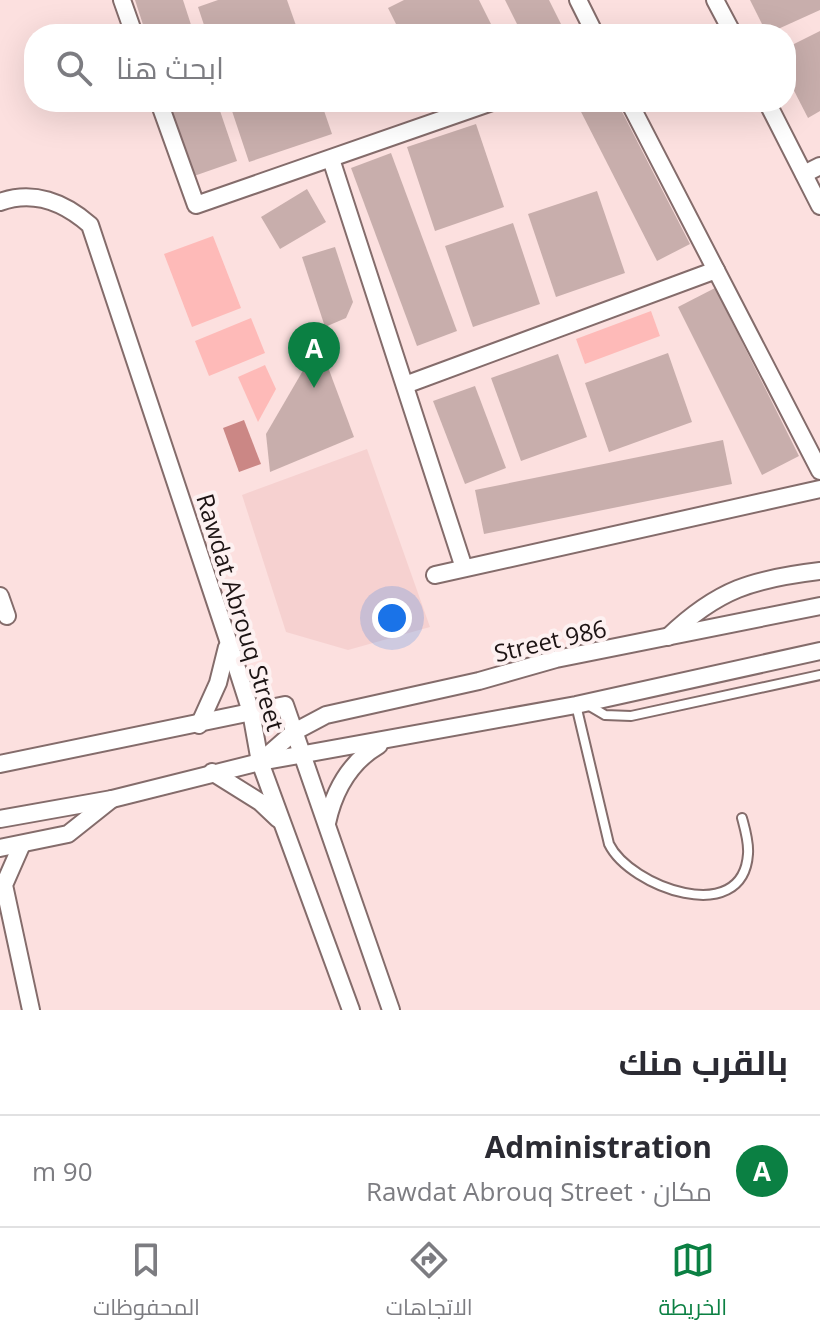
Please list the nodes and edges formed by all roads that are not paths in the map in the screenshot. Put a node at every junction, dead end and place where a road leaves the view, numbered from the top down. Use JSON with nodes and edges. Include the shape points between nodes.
{"nodes":[{"id":1,"x":122,"y":0,"type":"edge"},
{"id":2,"x":578,"y":0,"type":"edge"},
{"id":3,"x":715,"y":0,"type":"edge"},
{"id":4,"x":130,"y":24,"type":"edge"},
{"id":5,"x":590,"y":24,"type":"edge"},
{"id":6,"x":728,"y":24,"type":"edge"},
{"id":7,"x":163,"y":112,"type":"edge"},
{"id":8,"x":464,"y":112,"type":"edge"},
{"id":9,"x":634,"y":112,"type":"edge"},
{"id":10,"x":772,"y":112,"type":"edge"},
{"id":11,"x":331,"y":159,"type":"junction"},
{"id":12,"x":820,"y":166,"type":"edge"},
{"id":13,"x":804,"y":174,"type":"junction"},
{"id":14,"x":0,"y":202,"type":"edge"},
{"id":15,"x":820,"y":206,"type":"edge"},
{"id":16,"x":716,"y":270,"type":"junction"},
{"id":17,"x":405,"y":385,"type":"junction"},
{"id":18,"x":820,"y":471,"type":"edge"},
{"id":19,"x":820,"y":489,"type":"edge"},
{"id":20,"x":464,"y":568,"type":"junction"},
{"id":21,"x":820,"y":571,"type":"edge"},
{"id":22,"x":435,"y":575,"type":"dead end"},
{"id":23,"x":0,"y":596,"type":"edge"},
{"id":24,"x":820,"y":606,"type":"edge"},
{"id":25,"x":7,"y":616,"type":"dead end"},
{"id":26,"x":227,"y":637,"type":"junction"},
{"id":27,"x":667,"y":637,"type":"junction"},
{"id":28,"x":820,"y":651,"type":"edge"},
{"id":29,"x":820,"y":675,"type":"edge"},
{"id":30,"x":580,"y":704,"type":"junction"},
{"id":31,"x":251,"y":712,"type":"junction"},
{"id":32,"x":199,"y":725,"type":"junction"},
{"id":33,"x":294,"y":732,"type":"junction"},
{"id":34,"x":386,"y":741,"type":"junction"},
{"id":35,"x":302,"y":756,"type":"junction"},
{"id":36,"x":260,"y":762,"type":"junction"},
{"id":37,"x":0,"y":764,"type":"edge"},
{"id":38,"x":212,"y":772,"type":"junction"},
{"id":39,"x":112,"y":799,"type":"junction"},
{"id":40,"x":742,"y":818,"type":"dead end"},
{"id":41,"x":0,"y":819,"type":"edge"},
{"id":42,"x":326,"y":824,"type":"junction"},
{"id":43,"x":286,"y":830,"type":"junction"},
{"id":44,"x":22,"y":844,"type":"junction"},
{"id":45,"x":0,"y":848,"type":"edge"},
{"id":46,"x":2,"y":883,"type":"edge"},
{"id":47,"x":31,"y":1010,"type":"edge"},
{"id":48,"x":351,"y":1010,"type":"edge"},
{"id":49,"x":391,"y":1010,"type":"edge"}],
"edges":[{"from":1,"to":4,"type":"street"},
{"from":2,"to":5,"type":"street"},
{"from":3,"to":6,"type":"street"},
{"from":7,"to":11,"type":"street","via":[[196,205]]},
{"from":8,"to":11,"type":"street"},
{"from":9,"to":16,"type":"street"},
{"from":10,"to":13,"type":"street"},
{"from":11,"to":17,"type":"street"},
{"from":12,"to":13,"type":"street"},
{"from":13,"to":15,"type":"street"},
{"from":14,"to":26,"type":"street","name":"Rawdat Abrouq Street","via":[[26,197],[52,201],[90,225]]},
{"from":16,"to":17,"type":"street"},
{"from":16,"to":18,"type":"street"},
{"from":17,"to":20,"type":"street"},
{"from":19,"to":20,"type":"street"},
{"from":20,"to":22,"type":"street"},
{"from":21,"to":27,"type":"street","via":[[742,585],[707,603]]},
{"from":23,"to":25,"type":"street"},
{"from":24,"to":27,"type":"street","name":"Street 986"},
{"from":26,"to":31,"type":"street","name":"Rawdat Abrouq Street"},
{"from":26,"to":32,"type":"street","via":[[226,661]]},
{"from":27,"to":33,"type":"street","name":"Street 986","via":[[326,715]]},
{"from":28,"to":30,"type":"street"},
{"from":29,"to":30,"type":"lane","via":[[631,716],[605,715]]},
{"from":30,"to":34,"type":"street"},
{"from":30,"to":40,"type":"lane","via":[[609,844],[631,871],[699,896],[725,891],[746,863]]},
{"from":31,"to":32,"type":"street"},
{"from":31,"to":33,"type":"street","name":"Rawdat Abrouq Street","via":[[285,705]]},
{"from":31,"to":36,"type":"street","name":"Rawdat Abrouq Street"},
{"from":32,"to":37,"type":"street"},
{"from":33,"to":35,"type":"street","name":"Rawdat Abrouq Street"},
{"from":33,"to":36,"type":"street","name":"Street 986"},
{"from":34,"to":35,"type":"street"},
{"from":34,"to":42,"type":"street","via":[[350,770]]},
{"from":35,"to":36,"type":"street"},
{"from":35,"to":42,"type":"street","name":"Rawdat Abrouq Street"},
{"from":36,"to":38,"type":"street"},
{"from":36,"to":43,"type":"street","name":"Rawdat Abrouq Street"},
{"from":38,"to":39,"type":"street"},
{"from":38,"to":43,"type":"street","via":[[260,802]]},
{"from":39,"to":41,"type":"street"},
{"from":39,"to":44,"type":"street","via":[[77,830]]},
{"from":42,"to":49,"type":"street","name":"Rawdat Abrouq Street"},
{"from":43,"to":48,"type":"street","name":"Rawdat Abrouq Street"},
{"from":44,"to":45,"type":"street"},
{"from":44,"to":46,"type":"street"},
{"from":46,"to":47,"type":"street"}]}
